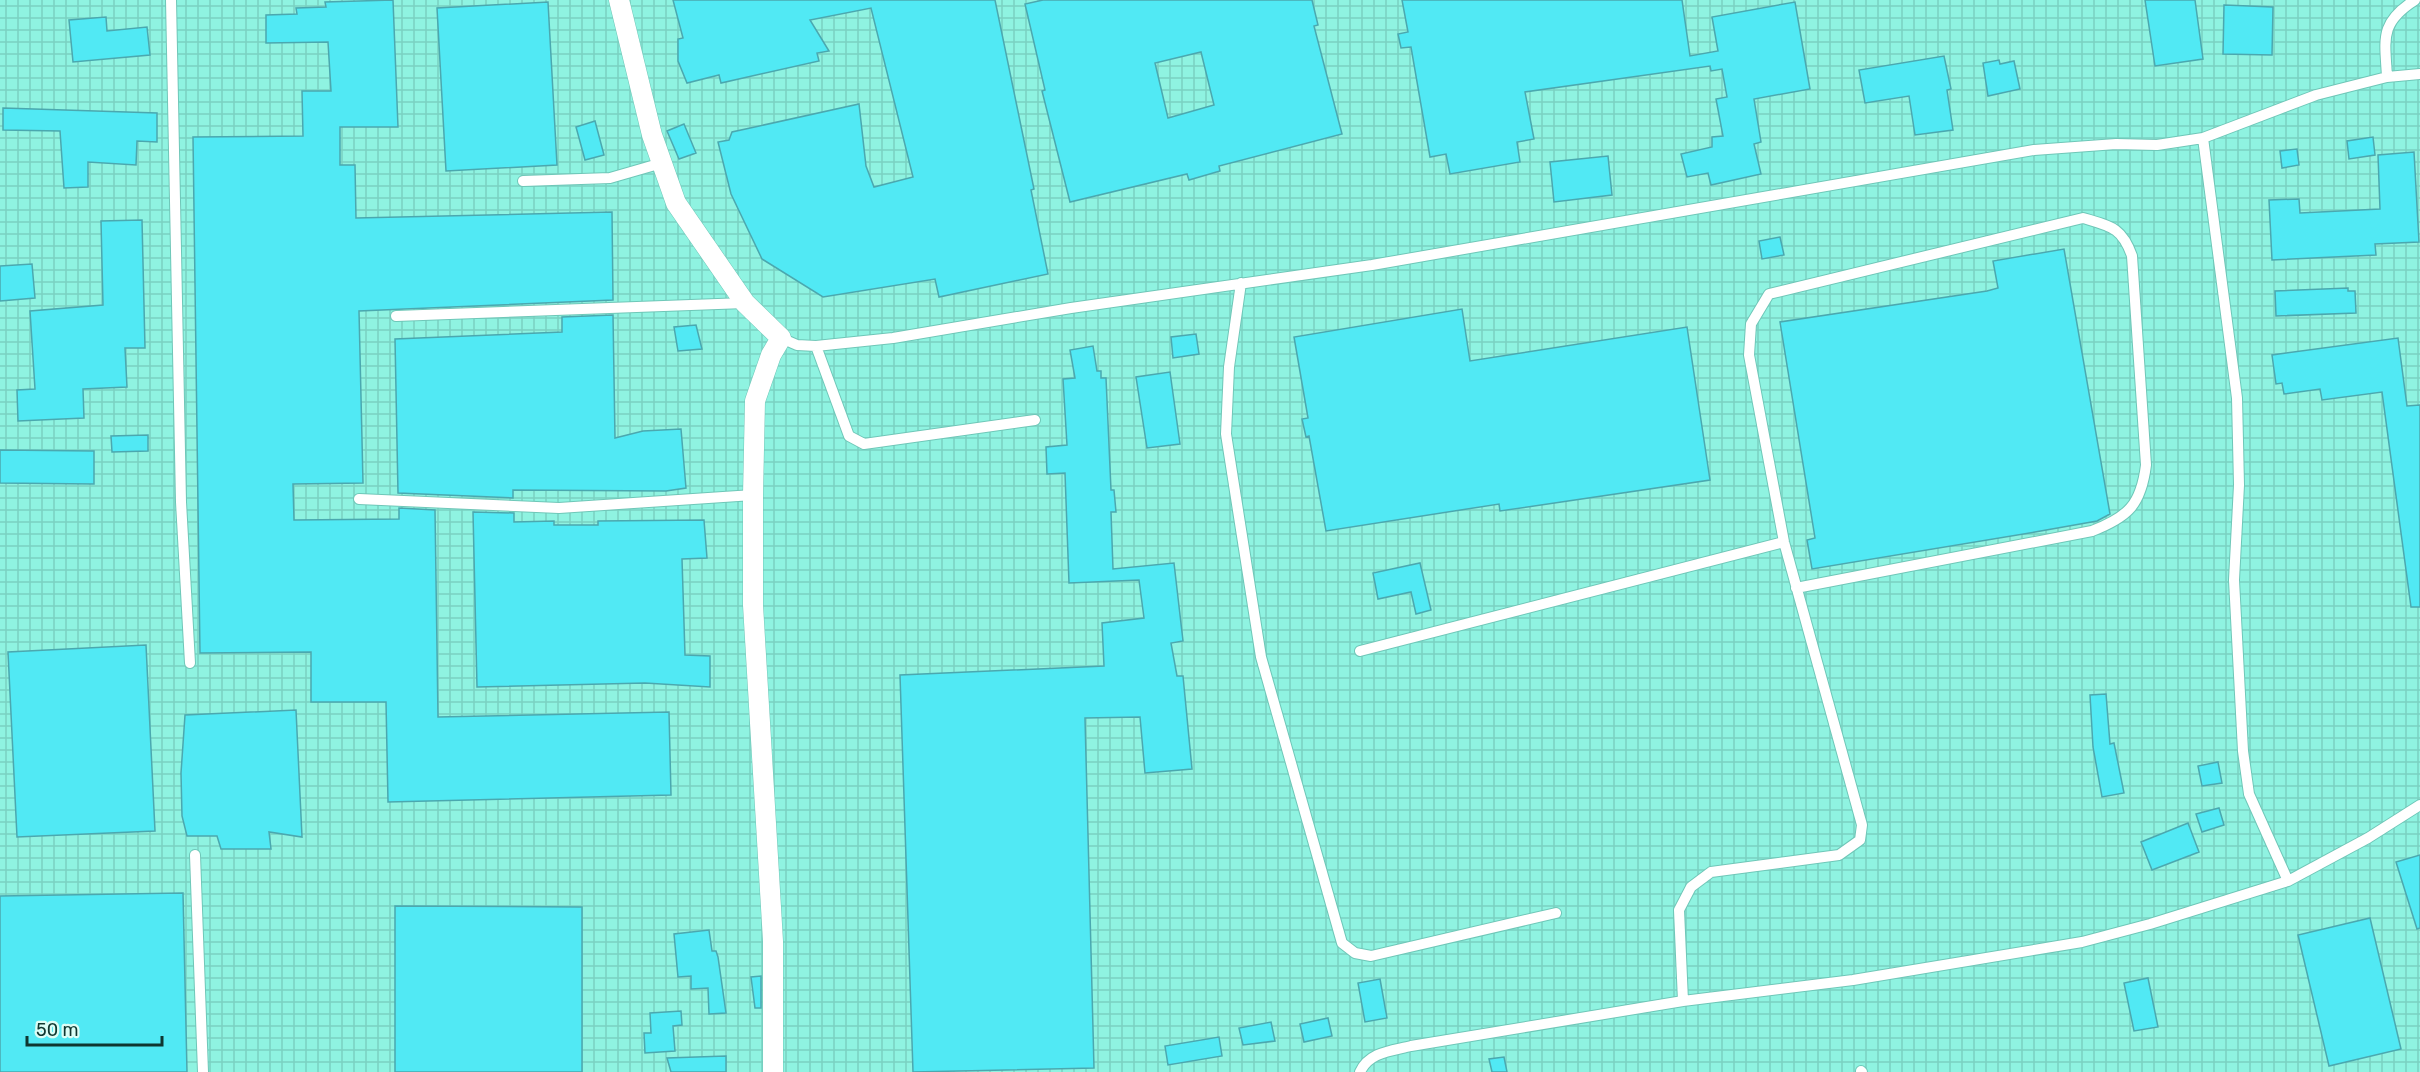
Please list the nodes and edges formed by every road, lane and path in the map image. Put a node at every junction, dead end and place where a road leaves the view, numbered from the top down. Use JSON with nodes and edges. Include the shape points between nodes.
{"nodes":[{"id":1,"x":171,"y":0,"type":"edge"},
{"id":2,"x":619,"y":0,"type":"edge"},
{"id":3,"x":2415,"y":0,"type":"edge"},
{"id":4,"x":2420,"y":74,"type":"edge"},
{"id":5,"x":2387,"y":77,"type":"junction"},
{"id":6,"x":2203,"y":138,"type":"junction"},
{"id":7,"x":662,"y":163,"type":"junction"},
{"id":8,"x":523,"y":180,"type":"dead end"},
{"id":9,"x":1241,"y":283,"type":"junction"},
{"id":10,"x":745,"y":303,"type":"junction"},
{"id":11,"x":396,"y":316,"type":"dead end"},
{"id":12,"x":781,"y":339,"type":"junction"},
{"id":13,"x":816,"y":346,"type":"junction"},
{"id":14,"x":1035,"y":420,"type":"dead end"},
{"id":15,"x":753,"y":495,"type":"junction"},
{"id":16,"x":359,"y":499,"type":"dead end"},
{"id":17,"x":1784,"y":542,"type":"junction"},
{"id":18,"x":1796,"y":588,"type":"junction"},
{"id":19,"x":1360,"y":651,"type":"dead end"},
{"id":20,"x":190,"y":663,"type":"dead end"},
{"id":21,"x":2420,"y":806,"type":"edge"},
{"id":22,"x":195,"y":855,"type":"dead end"},
{"id":23,"x":2288,"y":881,"type":"junction"},
{"id":24,"x":1556,"y":913,"type":"dead end"},
{"id":25,"x":1683,"y":1001,"type":"junction"},
{"id":26,"x":203,"y":1072,"type":"edge"},
{"id":27,"x":773,"y":1072,"type":"edge"},
{"id":28,"x":1360,"y":1072,"type":"edge"}],
"edges":[{"from":1,"to":20,"type":"lane","via":[[181,502]]},
{"from":2,"to":7,"type":"street"},
{"from":3,"to":5,"type":"lane","via":[[2394,16],[2385,31]]},
{"from":4,"to":5,"type":"lane"},
{"from":5,"to":6,"type":"lane","via":[[2316,95]]},
{"from":6,"to":9,"type":"lane","via":[[2157,145],[2034,150],[1372,265]]},
{"from":6,"to":23,"type":"lane","via":[[2238,398],[2234,580],[2243,751],[2249,794]]},
{"from":7,"to":8,"type":"lane","via":[[610,178]]},
{"from":7,"to":10,"type":"street","via":[[676,202]]},
{"from":9,"to":13,"type":"lane","via":[[893,338]]},
{"from":9,"to":24,"type":"lane","via":[[1228,367],[1228,446],[1261,657],[1342,943],[1355,953],[1371,956]]},
{"from":10,"to":11,"type":"lane"},
{"from":10,"to":12,"type":"street"},
{"from":12,"to":13,"type":"lane"},
{"from":12,"to":15,"type":"street","via":[[771,355],[755,401]]},
{"from":13,"to":14,"type":"lane","via":[[849,436],[864,444]]},
{"from":15,"to":16,"type":"lane","via":[[559,508]]},
{"from":15,"to":27,"type":"street","via":[[753,605],[773,941]]},
{"from":17,"to":18,"type":"lane"},
{"from":17,"to":18,"type":"lane","via":[[1749,355],[1751,324],[1769,294],[2083,218],[2113,227],[2126,239],[2132,256],[2146,465],[2143,490],[2129,510],[2092,531]]},
{"from":17,"to":19,"type":"lane"},
{"from":18,"to":25,"type":"lane","via":[[1862,825],[1860,840],[1839,855],[1711,872],[1691,887],[1679,910]]},
{"from":21,"to":23,"type":"lane"},
{"from":22,"to":26,"type":"lane"},
{"from":23,"to":25,"type":"lane","via":[[2082,942],[1853,980]]},
{"from":25,"to":28,"type":"lane","via":[[1411,1046],[1377,1054]]}]}
